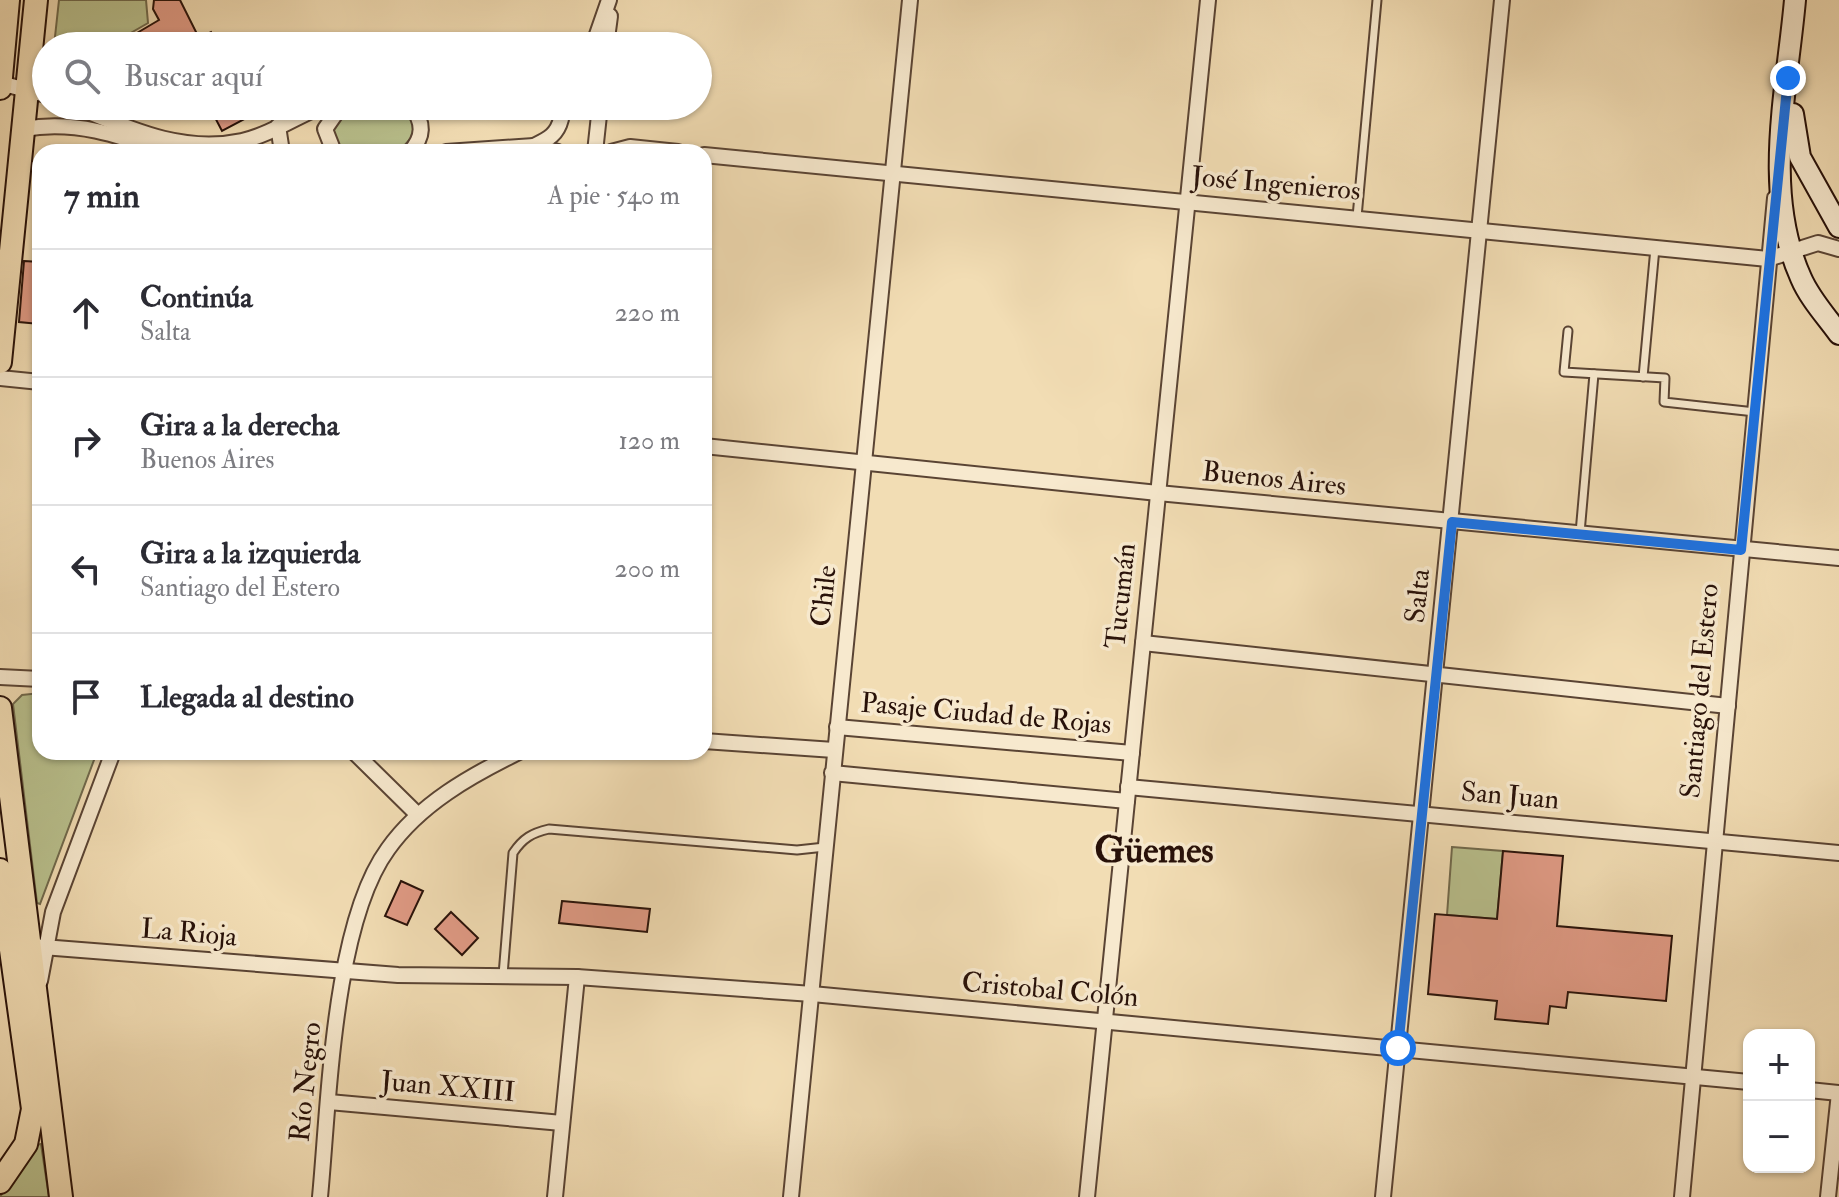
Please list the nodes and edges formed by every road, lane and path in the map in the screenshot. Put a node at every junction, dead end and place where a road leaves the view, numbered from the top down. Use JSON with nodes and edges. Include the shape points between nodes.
{"nodes":[{"id":1,"x":8,"y":0,"type":"edge"},
{"id":2,"x":36,"y":0,"type":"edge"},
{"id":3,"x":610,"y":0,"type":"edge"},
{"id":4,"x":910,"y":0,"type":"edge"},
{"id":5,"x":1208,"y":0,"type":"edge"},
{"id":6,"x":1377,"y":0,"type":"edge"},
{"id":7,"x":1502,"y":0,"type":"edge"},
{"id":8,"x":1795,"y":0,"type":"edge"},
{"id":9,"x":36,"y":32,"type":"edge"},
{"id":10,"x":598,"y":32,"type":"edge"},
{"id":11,"x":607,"y":32,"type":"edge"},
{"id":12,"x":1788,"y":78,"type":"junction"},
{"id":13,"x":0,"y":85,"type":"edge"},
{"id":14,"x":32,"y":91,"type":"edge"},
{"id":15,"x":32,"y":106,"type":"edge"},
{"id":16,"x":108,"y":120,"type":"edge"},
{"id":17,"x":291,"y":120,"type":"edge"},
{"id":18,"x":331,"y":120,"type":"edge"},
{"id":19,"x":419,"y":120,"type":"edge"},
{"id":20,"x":561,"y":120,"type":"edge"},
{"id":21,"x":598,"y":120,"type":"edge"},
{"id":22,"x":278,"y":126,"type":"junction"},
{"id":23,"x":24,"y":129,"type":"junction"},
{"id":24,"x":142,"y":144,"type":"edge"},
{"id":25,"x":197,"y":144,"type":"edge"},
{"id":26,"x":249,"y":144,"type":"edge"},
{"id":27,"x":281,"y":144,"type":"edge"},
{"id":28,"x":331,"y":144,"type":"edge"},
{"id":29,"x":414,"y":144,"type":"edge"},
{"id":30,"x":538,"y":144,"type":"edge"},
{"id":31,"x":596,"y":144,"type":"edge"},
{"id":32,"x":712,"y":156,"type":"edge"},
{"id":33,"x":1778,"y":174,"type":"junction"},
{"id":34,"x":893,"y":175,"type":"junction"},
{"id":35,"x":1186,"y":203,"type":"junction"},
{"id":36,"x":1357,"y":217,"type":"junction"},
{"id":37,"x":1839,"y":227,"type":"edge"},
{"id":38,"x":1480,"y":230,"type":"junction"},
{"id":39,"x":1655,"y":248,"type":"junction"},
{"id":40,"x":1839,"y":249,"type":"edge"},
{"id":41,"x":1793,"y":251,"type":"junction"},
{"id":42,"x":1768,"y":259,"type":"junction"},
{"id":43,"x":1568,"y":331,"type":"dead end"},
{"id":44,"x":1839,"y":334,"type":"edge"},
{"id":45,"x":0,"y":362,"type":"edge"},
{"id":46,"x":1594,"y":374,"type":"junction"},
{"id":47,"x":1643,"y":377,"type":"junction"},
{"id":48,"x":0,"y":378,"type":"edge"},
{"id":49,"x":32,"y":381,"type":"edge"},
{"id":50,"x":1755,"y":412,"type":"junction"},
{"id":51,"x":712,"y":447,"type":"edge"},
{"id":52,"x":864,"y":464,"type":"junction"},
{"id":53,"x":1158,"y":493,"type":"junction"},
{"id":54,"x":1452,"y":522,"type":"junction"},
{"id":55,"x":1580,"y":535,"type":"junction"},
{"id":56,"x":1741,"y":550,"type":"junction"},
{"id":57,"x":1839,"y":558,"type":"edge"},
{"id":58,"x":1143,"y":643,"type":"junction"},
{"id":59,"x":1436,"y":675,"type":"junction"},
{"id":60,"x":0,"y":677,"type":"edge"},
{"id":61,"x":32,"y":679,"type":"edge"},
{"id":62,"x":1728,"y":706,"type":"junction"},
{"id":63,"x":0,"y":708,"type":"edge"},
{"id":64,"x":837,"y":727,"type":"junction"},
{"id":65,"x":712,"y":742,"type":"edge"},
{"id":66,"x":834,"y":750,"type":"junction"},
{"id":67,"x":1132,"y":753,"type":"junction"},
{"id":68,"x":110,"y":760,"type":"edge"},
{"id":69,"x":362,"y":760,"type":"edge"},
{"id":70,"x":504,"y":760,"type":"edge"},
{"id":71,"x":832,"y":773,"type":"junction"},
{"id":72,"x":1128,"y":794,"type":"junction"},
{"id":73,"x":1421,"y":814,"type":"junction"},
{"id":74,"x":418,"y":815,"type":"junction"},
{"id":75,"x":1715,"y":842,"type":"junction"},
{"id":76,"x":825,"y":847,"type":"junction"},
{"id":77,"x":1839,"y":853,"type":"edge"},
{"id":78,"x":0,"y":870,"type":"edge"},
{"id":79,"x":38,"y":947,"type":"junction"},
{"id":80,"x":344,"y":972,"type":"junction"},
{"id":81,"x":503,"y":975,"type":"junction"},
{"id":82,"x":577,"y":977,"type":"junction"},
{"id":83,"x":812,"y":994,"type":"junction"},
{"id":84,"x":1106,"y":1022,"type":"junction"},
{"id":85,"x":1398,"y":1048,"type":"junction"},
{"id":86,"x":1693,"y":1076,"type":"junction"},
{"id":87,"x":1743,"y":1081,"type":"edge"},
{"id":88,"x":1815,"y":1091,"type":"edge"},
{"id":89,"x":1839,"y":1093,"type":"edge"},
{"id":90,"x":329,"y":1102,"type":"junction"},
{"id":91,"x":562,"y":1123,"type":"junction"},
{"id":92,"x":0,"y":1182,"type":"edge"},
{"id":93,"x":61,"y":1197,"type":"edge"},
{"id":94,"x":320,"y":1197,"type":"edge"},
{"id":95,"x":555,"y":1197,"type":"edge"},
{"id":96,"x":791,"y":1197,"type":"edge"},
{"id":97,"x":1087,"y":1197,"type":"edge"},
{"id":98,"x":1383,"y":1197,"type":"edge"},
{"id":99,"x":1682,"y":1197,"type":"edge"},
{"id":100,"x":1828,"y":1197,"type":"edge"}],
"edges":[{"from":1,"to":13,"type":"main road"},
{"from":2,"to":9,"type":"main road"},
{"from":3,"to":10,"type":"street"},
{"from":3,"to":11,"type":"street"},
{"from":4,"to":34,"type":"street","name":"Chile"},
{"from":5,"to":35,"type":"street","name":"Tucumán"},
{"from":6,"to":36,"type":"lane"},
{"from":7,"to":38,"type":"street","name":"Salta"},
{"from":8,"to":12,"type":"main road","name":"Santiago del Estero"},
{"from":12,"to":33,"type":"main road","name":"Santiago del Estero"},
{"from":12,"to":37,"type":"main road","via":[[1800,157]]},
{"from":13,"to":14,"type":"street"},
{"from":15,"to":23,"type":"main road"},
{"from":16,"to":25,"type":"street","via":[[145,135]]},
{"from":17,"to":22,"type":"street"},
{"from":18,"to":28,"type":"street","via":[[325,129]]},
{"from":19,"to":29,"type":"street"},
{"from":20,"to":30,"type":"street","via":[[553,136]]},
{"from":21,"to":31,"type":"street"},
{"from":22,"to":26,"type":"street"},
{"from":22,"to":27,"type":"street"},
{"from":23,"to":24,"type":"street","via":[[100,129]]},
{"from":23,"to":45,"type":"main road"},
{"from":32,"to":34,"type":"street","name":"José Ingenieros"},
{"from":33,"to":41,"type":"main road"},
{"from":33,"to":42,"type":"street","name":"Santiago del Estero"},
{"from":34,"to":35,"type":"street","name":"José Ingenieros"},
{"from":34,"to":52,"type":"street","name":"Chile"},
{"from":35,"to":36,"type":"street","name":"José Ingenieros"},
{"from":35,"to":53,"type":"street","name":"Tucumán"},
{"from":36,"to":38,"type":"street","name":"José Ingenieros"},
{"from":38,"to":39,"type":"street","name":"José Ingenieros"},
{"from":38,"to":54,"type":"street","name":"Salta"},
{"from":39,"to":42,"type":"street","name":"José Ingenieros"},
{"from":39,"to":47,"type":"lane"},
{"from":40,"to":41,"type":"street","name":"José Ingenieros","via":[[1818,243]]},
{"from":41,"to":42,"type":"street","name":"José Ingenieros"},
{"from":41,"to":44,"type":"main road","via":[[1801,279]]},
{"from":42,"to":50,"type":"street","name":"Santiago del Estero"},
{"from":43,"to":46,"type":"lane","via":[[1564,372]]},
{"from":46,"to":47,"type":"lane"},
{"from":46,"to":55,"type":"lane"},
{"from":47,"to":50,"type":"lane","via":[[1665,378],[1664,402]]},
{"from":48,"to":49,"type":"street"},
{"from":50,"to":56,"type":"street","name":"Santiago del Estero"},
{"from":51,"to":52,"type":"street","name":"Buenos Aires"},
{"from":52,"to":53,"type":"street","name":"Buenos Aires"},
{"from":52,"to":64,"type":"street","name":"Chile"},
{"from":53,"to":54,"type":"street","name":"Buenos Aires"},
{"from":53,"to":58,"type":"street","name":"Tucumán"},
{"from":54,"to":55,"type":"street","name":"Buenos Aires"},
{"from":54,"to":59,"type":"street","name":"Salta"},
{"from":55,"to":56,"type":"street","name":"Buenos Aires"},
{"from":56,"to":57,"type":"street","name":"Buenos Aires"},
{"from":56,"to":62,"type":"street","name":"Santiago del Estero"},
{"from":58,"to":59,"type":"street"},
{"from":58,"to":67,"type":"street","name":"Tucumán"},
{"from":59,"to":62,"type":"street"},
{"from":59,"to":73,"type":"street","name":"Salta"},
{"from":60,"to":61,"type":"street"},
{"from":62,"to":75,"type":"street","name":"Santiago del Estero"},
{"from":63,"to":79,"type":"main road"},
{"from":64,"to":66,"type":"street","name":"Chile"},
{"from":64,"to":67,"type":"street","name":"Pasaje Ciudad de Rojas"},
{"from":65,"to":66,"type":"street"},
{"from":66,"to":71,"type":"street","name":"Chile"},
{"from":67,"to":72,"type":"street","name":"Tucumán"},
{"from":68,"to":79,"type":"street"},
{"from":69,"to":74,"type":"street"},
{"from":70,"to":74,"type":"street"},
{"from":71,"to":72,"type":"street","name":"San Juan"},
{"from":71,"to":76,"type":"street","name":"Chile"},
{"from":72,"to":73,"type":"street","name":"San Juan"},
{"from":72,"to":84,"type":"street","name":"Tucumán"},
{"from":73,"to":75,"type":"street","name":"San Juan"},
{"from":73,"to":85,"type":"street","name":"Salta"},
{"from":74,"to":80,"type":"street","via":[[370,879]]},
{"from":75,"to":77,"type":"street","name":"San Juan"},
{"from":75,"to":86,"type":"street","name":"Santiago del Estero"},
{"from":76,"to":81,"type":"lane","via":[[797,850],[549,829],[533,833],[513,853]]},
{"from":76,"to":83,"type":"street","name":"Chile"},
{"from":78,"to":92,"type":"main road","via":[[33,1109],[26,1144]]},
{"from":79,"to":80,"type":"street","name":"La Rioja"},
{"from":79,"to":93,"type":"main road","via":[[36,1001]]},
{"from":80,"to":81,"type":"street","name":"Cristobal Colón"},
{"from":80,"to":90,"type":"street","name":"Río Negro"},
{"from":81,"to":82,"type":"street","name":"Cristobal Colón"},
{"from":82,"to":83,"type":"street","name":"Cristobal Colón"},
{"from":82,"to":91,"type":"street"},
{"from":83,"to":84,"type":"street","name":"Cristobal Colón"},
{"from":83,"to":96,"type":"street","name":"Chile"},
{"from":84,"to":85,"type":"street","name":"Cristobal Colón"},
{"from":84,"to":97,"type":"street","name":"Tucumán"},
{"from":85,"to":86,"type":"street","name":"Cristobal Colón"},
{"from":85,"to":98,"type":"street","name":"Salta"},
{"from":86,"to":87,"type":"street","name":"Cristobal Colón"},
{"from":86,"to":99,"type":"street","name":"Santiago del Estero"},
{"from":88,"to":89,"type":"street"},
{"from":89,"to":100,"type":"street"},
{"from":90,"to":91,"type":"street","name":"Juan XXIII"},
{"from":90,"to":94,"type":"street","name":"Río Negro"},
{"from":91,"to":95,"type":"street"}]}
